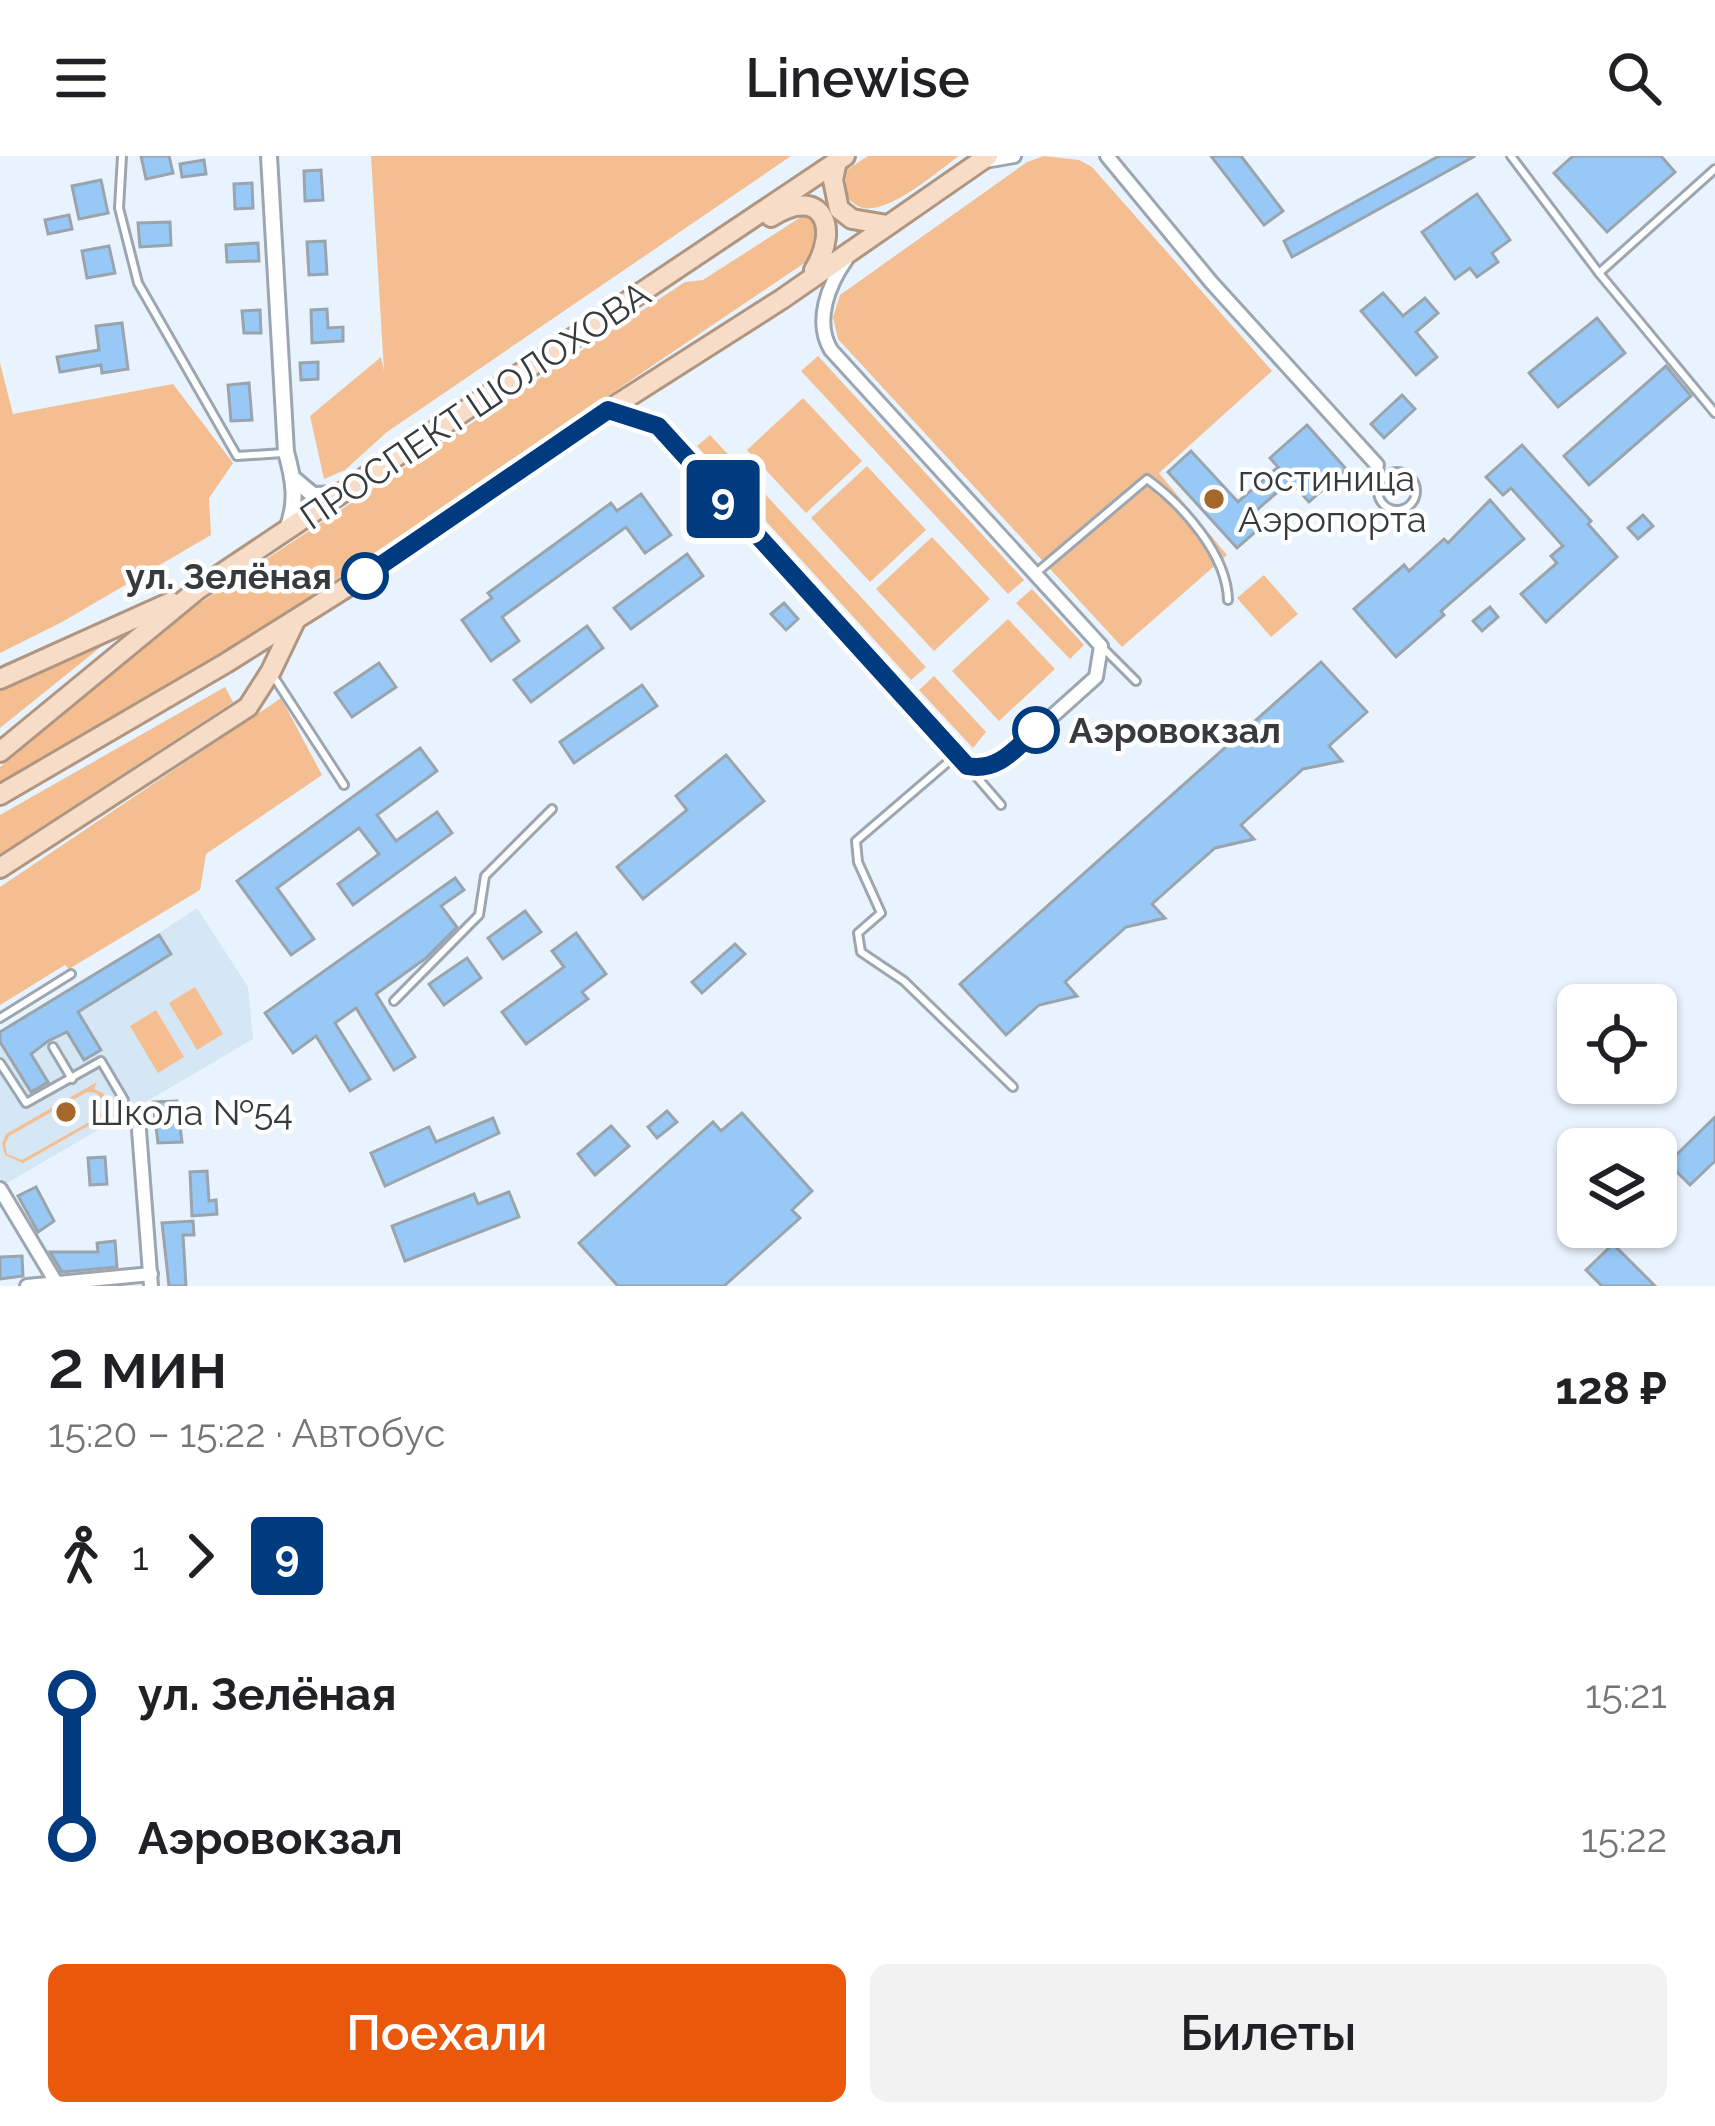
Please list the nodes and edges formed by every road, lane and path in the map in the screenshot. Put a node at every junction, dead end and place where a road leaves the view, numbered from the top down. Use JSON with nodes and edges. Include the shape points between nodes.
{"nodes":[{"id":1,"x":122,"y":156,"type":"edge"},
{"id":2,"x":269,"y":156,"type":"edge"},
{"id":3,"x":1014,"y":156,"type":"edge"},
{"id":4,"x":1091,"y":156,"type":"edge"},
{"id":5,"x":1511,"y":156,"type":"edge"},
{"id":6,"x":982,"y":158,"type":"edge"},
{"id":7,"x":1108,"y":158,"type":"edge"},
{"id":8,"x":841,"y":159,"type":"edge"},
{"id":9,"x":1715,"y":169,"type":"edge"},
{"id":10,"x":887,"y":225,"type":"junction"},
{"id":11,"x":726,"y":237,"type":"junction"},
{"id":12,"x":855,"y":248,"type":"junction"},
{"id":13,"x":1599,"y":273,"type":"junction"},
{"id":14,"x":808,"y":280,"type":"junction"},
{"id":15,"x":608,"y":410,"type":"junction"},
{"id":16,"x":1715,"y":413,"type":"edge"},
{"id":17,"x":286,"y":452,"type":"junction"},
{"id":18,"x":1382,"y":470,"type":"junction"},
{"id":19,"x":294,"y":479,"type":"junction"},
{"id":20,"x":343,"y":494,"type":"junction"},
{"id":21,"x":286,"y":532,"type":"junction"},
{"id":22,"x":1035,"y":573,"type":"junction"},
{"id":23,"x":197,"y":590,"type":"junction"},
{"id":24,"x":1228,"y":600,"type":"dead end"},
{"id":25,"x":296,"y":618,"type":"junction"},
{"id":26,"x":1101,"y":646,"type":"junction"},
{"id":27,"x":271,"y":671,"type":"junction"},
{"id":28,"x":0,"y":679,"type":"edge"},
{"id":29,"x":1136,"y":681,"type":"dead end"},
{"id":30,"x":0,"y":752,"type":"edge"},
{"id":31,"x":962,"y":760,"type":"junction"},
{"id":32,"x":344,"y":785,"type":"dead end"},
{"id":33,"x":0,"y":795,"type":"edge"},
{"id":34,"x":1001,"y":805,"type":"dead end"},
{"id":35,"x":552,"y":809,"type":"dead end"},
{"id":36,"x":0,"y":868,"type":"edge"},
{"id":37,"x":71,"y":974,"type":"dead end"},
{"id":38,"x":394,"y":1001,"type":"dead end"},
{"id":39,"x":0,"y":1018,"type":"edge"},
{"id":40,"x":53,"y":1047,"type":"dead end"},
{"id":41,"x":0,"y":1063,"type":"edge"},
{"id":42,"x":72,"y":1078,"type":"junction"},
{"id":43,"x":1013,"y":1087,"type":"dead end"},
{"id":44,"x":124,"y":1100,"type":"dead end"},
{"id":45,"x":139,"y":1130,"type":"dead end"},
{"id":46,"x":0,"y":1189,"type":"edge"},
{"id":47,"x":151,"y":1280,"type":"edge"},
{"id":48,"x":57,"y":1284,"type":"edge"},
{"id":49,"x":27,"y":1286,"type":"edge"}],
"edges":[{"from":1,"to":17,"type":"lane","via":[[119,208],[138,284],[237,456]]},
{"from":2,"to":17,"type":"street"},
{"from":3,"to":6,"type":"street"},
{"from":4,"to":7,"type":"street"},
{"from":5,"to":13,"type":"lane"},
{"from":6,"to":10,"type":"main road"},
{"from":7,"to":18,"type":"street"},
{"from":8,"to":10,"type":"main road","via":[[833,181],[839,209]]},
{"from":8,"to":11,"type":"main road","name":"ПРОСПЕКТ ШОЛОХОВА"},
{"from":9,"to":13,"type":"lane"},
{"from":10,"to":12,"type":"main road"},
{"from":11,"to":14,"type":"main road","via":[[806,206],[824,216],[829,231]]},
{"from":11,"to":20,"type":"main road","name":"ПРОСПЕКТ ШОЛОХОВА"},
{"from":12,"to":14,"type":"main road"},
{"from":12,"to":22,"type":"street","via":[[831,289],[824,338]]},
{"from":13,"to":16,"type":"lane"},
{"from":14,"to":15,"type":"main road"},
{"from":15,"to":25,"type":"main road"},
{"from":15,"to":31,"type":"street","via":[[658,426]]},
{"from":17,"to":19,"type":"street"},
{"from":18,"to":18,"type":"lane","via":[[1380,501],[1408,508],[1415,482]]},
{"from":19,"to":20,"type":"street","via":[[313,495]]},
{"from":19,"to":21,"type":"street"},
{"from":20,"to":21,"type":"main road","name":"ПРОСПЕКТ ШОЛОХОВА"},
{"from":21,"to":23,"type":"main road","name":"ПРОСПЕКТ ШОЛОХОВА"},
{"from":22,"to":24,"type":"lane","via":[[1147,479],[1214,550]]},
{"from":22,"to":26,"type":"street"},
{"from":23,"to":28,"type":"main road"},
{"from":23,"to":30,"type":"main road","name":"ПРОСПЕКТ ШОЛОХОВА"},
{"from":25,"to":27,"type":"main road"},
{"from":25,"to":33,"type":"main road"},
{"from":26,"to":29,"type":"lane"},
{"from":26,"to":31,"type":"street","via":[[1096,677],[1018,746],[990,766]]},
{"from":27,"to":32,"type":"lane"},
{"from":27,"to":36,"type":"main road","via":[[248,707]]},
{"from":31,"to":34,"type":"lane"},
{"from":31,"to":43,"type":"lane","via":[[856,841],[880,913],[858,933],[861,952],[904,981]]},
{"from":35,"to":38,"type":"lane","via":[[485,876],[478,916]]},
{"from":37,"to":39,"type":"lane"},
{"from":40,"to":42,"type":"lane"},
{"from":41,"to":42,"type":"lane","via":[[26,1103]]},
{"from":42,"to":44,"type":"lane","via":[[101,1061]]},
{"from":45,"to":47,"type":"street"},
{"from":46,"to":48,"type":"street"},
{"from":47,"to":48,"type":"street"},
{"from":48,"to":49,"type":"street"}]}
